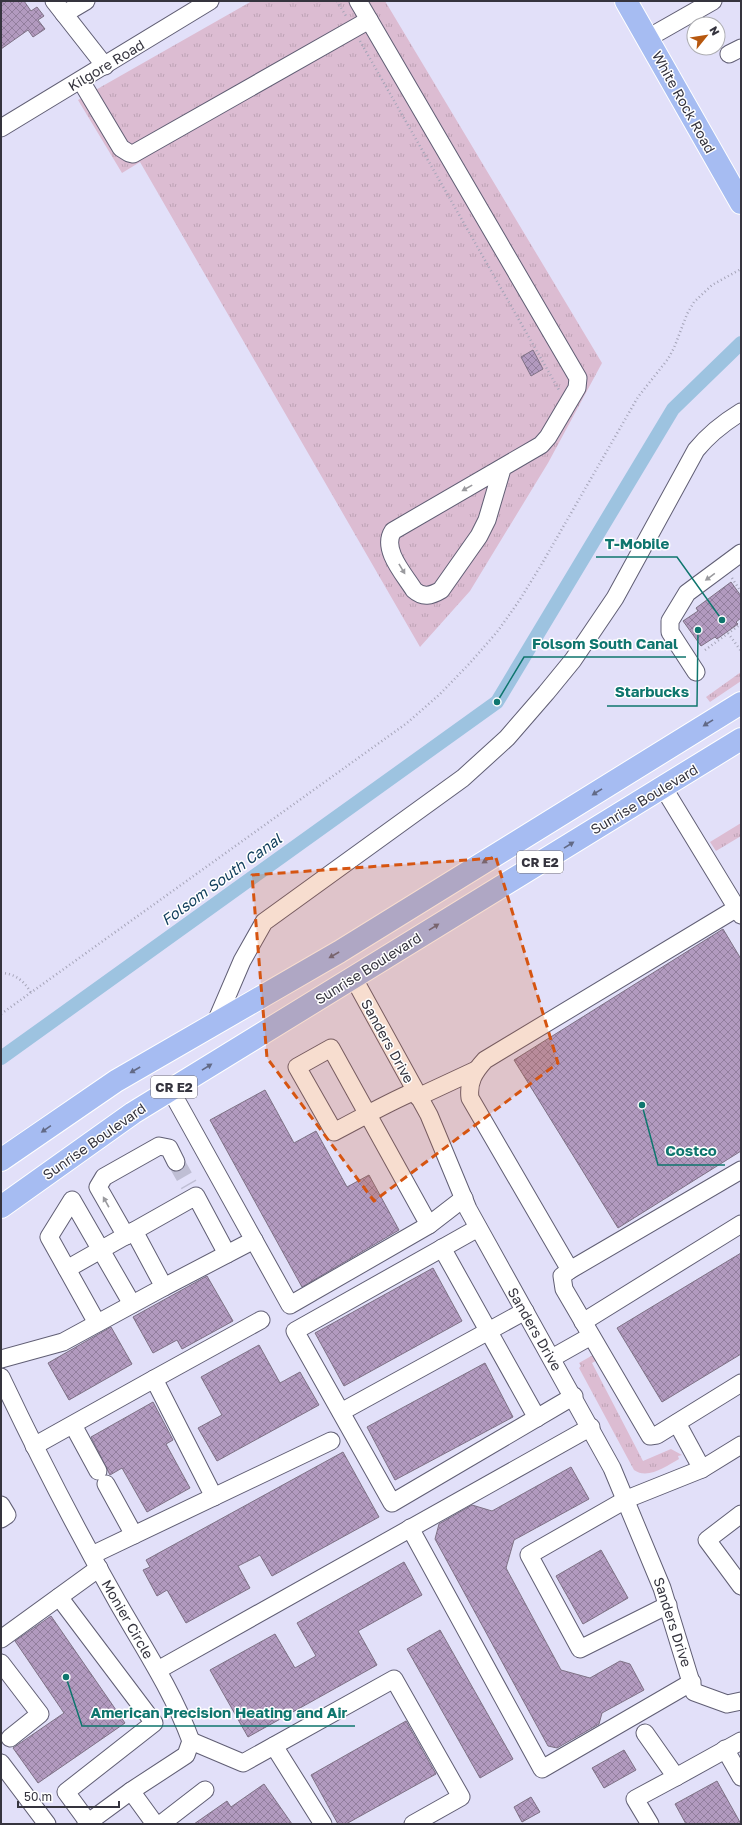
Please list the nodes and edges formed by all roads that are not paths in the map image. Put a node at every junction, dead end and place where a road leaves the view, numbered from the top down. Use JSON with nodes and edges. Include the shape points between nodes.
{"nodes":[{"id":1,"x":86,"y":1,"type":"edge"},
{"id":2,"x":210,"y":1,"type":"edge"},
{"id":3,"x":358,"y":1,"type":"edge"},
{"id":4,"x":626,"y":1,"type":"edge"},
{"id":5,"x":713,"y":1,"type":"edge"},
{"id":6,"x":59,"y":8,"type":"edge"},
{"id":7,"x":369,"y":20,"type":"junction"},
{"id":8,"x":648,"y":38,"type":"junction"},
{"id":9,"x":105,"y":66,"type":"junction"},
{"id":10,"x":81,"y":80,"type":"junction"},
{"id":11,"x":1,"y":128,"type":"edge"},
{"id":12,"x":741,"y":203,"type":"edge"},
{"id":13,"x":741,"y":412,"type":"edge"},
{"id":14,"x":502,"y":469,"type":"junction"},
{"id":15,"x":741,"y":554,"type":"edge"},
{"id":16,"x":696,"y":672,"type":"dead end"},
{"id":17,"x":741,"y":702,"type":"edge"},
{"id":18,"x":741,"y":739,"type":"edge"},
{"id":19,"x":663,"y":787,"type":"junction"},
{"id":20,"x":739,"y":911,"type":"edge"},
{"id":21,"x":403,"y":913,"type":"junction"},
{"id":22,"x":353,"y":977,"type":"junction"},
{"id":23,"x":215,"y":1024,"type":"junction"},
{"id":24,"x":476,"y":1070,"type":"junction"},
{"id":25,"x":170,"y":1089,"type":"junction"},
{"id":26,"x":417,"y":1094,"type":"junction"},
{"id":27,"x":368,"y":1114,"type":"junction"},
{"id":28,"x":1,"y":1160,"type":"edge"},
{"id":29,"x":176,"y":1162,"type":"tunnel mouth"},
{"id":30,"x":741,"y":1170,"type":"edge"},
{"id":31,"x":464,"y":1198,"type":"junction"},
{"id":32,"x":1,"y":1207,"type":"edge"},
{"id":33,"x":741,"y":1224,"type":"edge"},
{"id":34,"x":429,"y":1225,"type":"junction"},
{"id":35,"x":478,"y":1228,"type":"junction"},
{"id":36,"x":130,"y":1234,"type":"junction"},
{"id":37,"x":254,"y":1240,"type":"junction"},
{"id":38,"x":442,"y":1248,"type":"junction"},
{"id":39,"x":101,"y":1250,"type":"junction"},
{"id":40,"x":227,"y":1254,"type":"junction"},
{"id":41,"x":67,"y":1269,"type":"junction"},
{"id":42,"x":570,"y":1270,"type":"junction"},
{"id":43,"x":164,"y":1287,"type":"junction"},
{"id":44,"x":132,"y":1304,"type":"junction"},
{"id":45,"x":525,"y":1311,"type":"junction"},
{"id":46,"x":261,"y":1320,"type":"dead end"},
{"id":47,"x":97,"y":1323,"type":"junction"},
{"id":48,"x":587,"y":1329,"type":"junction"},
{"id":49,"x":488,"y":1331,"type":"junction"},
{"id":50,"x":552,"y":1358,"type":"junction"},
{"id":51,"x":1,"y":1359,"type":"edge"},
{"id":52,"x":1,"y":1377,"type":"edge"},
{"id":53,"x":154,"y":1379,"type":"junction"},
{"id":54,"x":741,"y":1383,"type":"edge"},
{"id":55,"x":574,"y":1396,"type":"junction"},
{"id":56,"x":341,"y":1412,"type":"junction"},
{"id":57,"x":537,"y":1418,"type":"junction"},
{"id":58,"x":677,"y":1423,"type":"junction"},
{"id":59,"x":73,"y":1425,"type":"junction"},
{"id":60,"x":591,"y":1427,"type":"junction"},
{"id":61,"x":331,"y":1441,"type":"dead end"},
{"id":62,"x":741,"y":1445,"type":"edge"},
{"id":63,"x":34,"y":1446,"type":"junction"},
{"id":64,"x":702,"y":1469,"type":"junction"},
{"id":65,"x":214,"y":1497,"type":"junction"},
{"id":66,"x":626,"y":1499,"type":"junction"},
{"id":67,"x":1,"y":1505,"type":"edge"},
{"id":68,"x":741,"y":1514,"type":"edge"},
{"id":69,"x":1,"y":1519,"type":"edge"},
{"id":70,"x":410,"y":1528,"type":"junction"},
{"id":71,"x":134,"y":1536,"type":"junction"},
{"id":72,"x":96,"y":1562,"type":"junction"},
{"id":73,"x":741,"y":1586,"type":"edge"},
{"id":74,"x":59,"y":1598,"type":"junction"},
{"id":75,"x":668,"y":1605,"type":"junction"},
{"id":76,"x":1,"y":1639,"type":"edge"},
{"id":77,"x":1,"y":1663,"type":"edge"},
{"id":78,"x":158,"y":1670,"type":"junction"},
{"id":79,"x":693,"y":1687,"type":"junction"},
{"id":80,"x":741,"y":1701,"type":"edge"},
{"id":81,"x":645,"y":1733,"type":"dead end"},
{"id":82,"x":10,"y":1738,"type":"dead end"},
{"id":83,"x":741,"y":1741,"type":"edge"},
{"id":84,"x":191,"y":1742,"type":"junction"},
{"id":85,"x":274,"y":1746,"type":"junction"},
{"id":86,"x":725,"y":1749,"type":"junction"},
{"id":87,"x":1,"y":1763,"type":"edge"},
{"id":88,"x":676,"y":1777,"type":"junction"},
{"id":89,"x":741,"y":1777,"type":"edge"},
{"id":90,"x":205,"y":1790,"type":"dead end"},
{"id":91,"x":130,"y":1791,"type":"junction"},
{"id":92,"x":87,"y":1823,"type":"edge"},
{"id":93,"x":47,"y":1824,"type":"edge"},
{"id":94,"x":155,"y":1824,"type":"edge"},
{"id":95,"x":161,"y":1824,"type":"edge"},
{"id":96,"x":323,"y":1824,"type":"edge"},
{"id":97,"x":414,"y":1824,"type":"edge"},
{"id":98,"x":650,"y":1824,"type":"edge"}],
"edges":[{"from":1,"to":6,"type":"street"},
{"from":2,"to":9,"type":"street","name":"Kilgore Road"},
{"from":3,"to":7,"type":"street"},
{"from":4,"to":8,"type":"main road","name":"White Rock Road"},
{"from":5,"to":8,"type":"street"},
{"from":6,"to":9,"type":"street"},
{"from":7,"to":10,"type":"street","via":[[133,154],[121,148]]},
{"from":7,"to":14,"type":"street","via":[[578,378],[577,388],[545,441]]},
{"from":8,"to":12,"type":"main road","name":"White Rock Road"},
{"from":9,"to":10,"type":"street","name":"Kilgore Road"},
{"from":10,"to":11,"type":"street","name":"Kilgore Road"},
{"from":13,"to":23,"type":"street","via":[[722,423],[696,450],[615,598],[573,660],[541,699],[507,738],[462,778],[264,922],[242,961]]},
{"from":14,"to":14,"type":"street","one_way":true,"via":[[396,528],[390,535],[390,550],[419,594],[431,595],[441,590],[478,536],[487,520]]},
{"from":15,"to":16,"type":"street","one_way":true,"via":[[687,593],[670,621],[670,632]]},
{"from":17,"to":21,"type":"main road","name":"Sunrise Boulevard","number":"CR E2","one_way":true},
{"from":18,"to":19,"type":"main road","name":"Sunrise Boulevard","number":"CR E2"},
{"from":19,"to":20,"type":"street"},
{"from":22,"to":19,"type":"main road","name":"Sunrise Boulevard","number":"CR E2","one_way":true},
{"from":20,"to":24,"type":"street","via":[[485,1060]]},
{"from":21,"to":22,"type":"main road","via":[[384,937],[360,953],[355,961]]},
{"from":21,"to":23,"type":"main road","name":"Sunrise Boulevard","number":"CR E2","one_way":true},
{"from":25,"to":22,"type":"main road","name":"Sunrise Boulevard","number":"CR E2","one_way":true},
{"from":22,"to":26,"type":"street","name":"Sanders Drive"},
{"from":23,"to":28,"type":"main road","name":"Sunrise Boulevard","number":"CR E2","one_way":true,"via":[[116,1081]]},
{"from":24,"to":26,"type":"street"},
{"from":24,"to":42,"type":"street","via":[[469,1088],[470,1098]]},
{"from":25,"to":32,"type":"main road","name":"Sunrise Boulevard","number":"CR E2"},
{"from":25,"to":37,"type":"street"},
{"from":26,"to":27,"type":"street"},
{"from":26,"to":31,"type":"street","name":"Sanders Drive","via":[[429,1115]]},
{"from":27,"to":27,"type":"street","via":[[330,1048],[297,1067],[334,1132]]},
{"from":27,"to":34,"type":"street"},
{"from":36,"to":29,"type":"street","one_way":true,"via":[[98,1187],[104,1177],[159,1146],[169,1148]]},
{"from":30,"to":42,"type":"street"},
{"from":31,"to":34,"type":"street"},
{"from":31,"to":35,"type":"street","name":"Sanders Drive"},
{"from":33,"to":48,"type":"street"},
{"from":34,"to":37,"type":"street","via":[[290,1305]]},
{"from":35,"to":38,"type":"street"},
{"from":35,"to":45,"type":"street","name":"Sanders Drive"},
{"from":36,"to":39,"type":"street"},
{"from":36,"to":40,"type":"street","via":[[193,1191]]},
{"from":36,"to":43,"type":"street"},
{"from":37,"to":40,"type":"street"},
{"from":38,"to":49,"type":"street"},
{"from":38,"to":56,"type":"street","via":[[295,1330]]},
{"from":39,"to":41,"type":"street"},
{"from":39,"to":41,"type":"street","via":[[72,1200],[49,1237]]},
{"from":39,"to":44,"type":"street"},
{"from":40,"to":43,"type":"street"},
{"from":41,"to":47,"type":"street"},
{"from":42,"to":48,"type":"street","via":[[562,1276],[564,1289]]},
{"from":43,"to":44,"type":"street"},
{"from":44,"to":47,"type":"street"},
{"from":45,"to":49,"type":"street"},
{"from":45,"to":50,"type":"street","name":"Sanders Drive"},
{"from":46,"to":53,"type":"street"},
{"from":47,"to":51,"type":"street","via":[[63,1342]]},
{"from":48,"to":50,"type":"street"},
{"from":48,"to":58,"type":"street","via":[[650,1436],[657,1436]]},
{"from":49,"to":56,"type":"street"},
{"from":49,"to":57,"type":"street"},
{"from":50,"to":55,"type":"street","name":"Sanders Drive"},
{"from":52,"to":63,"type":"street","name":"Monier Circle"},
{"from":53,"to":59,"type":"street"},
{"from":53,"to":65,"type":"street"},
{"from":54,"to":58,"type":"street"},
{"from":55,"to":57,"type":"street"},
{"from":55,"to":60,"type":"street","name":"Sanders Drive"},
{"from":56,"to":57,"type":"street","via":[[392,1503]]},
{"from":58,"to":64,"type":"street"},
{"from":59,"to":63,"type":"street"},
{"from":59,"to":71,"type":"street"},
{"from":60,"to":66,"type":"street","name":"Sanders Drive"},
{"from":60,"to":70,"type":"street"},
{"from":61,"to":65,"type":"street"},
{"from":62,"to":64,"type":"street"},
{"from":63,"to":72,"type":"street","name":"Monier Circle"},
{"from":64,"to":66,"type":"street"},
{"from":65,"to":71,"type":"street"},
{"from":66,"to":75,"type":"street","name":"Sanders Drive"},
{"from":66,"to":75,"type":"street","via":[[529,1555],[580,1649]]},
{"from":67,"to":69,"type":"street","via":[[7,1515]]},
{"from":68,"to":73,"type":"street","via":[[707,1540]]},
{"from":70,"to":78,"type":"street"},
{"from":70,"to":79,"type":"street","via":[[542,1769]]},
{"from":71,"to":72,"type":"street"},
{"from":72,"to":74,"type":"street"},
{"from":72,"to":78,"type":"street","name":"Monier Circle"},
{"from":74,"to":76,"type":"street"},
{"from":74,"to":92,"type":"street","via":[[154,1722],[66,1792]]},
{"from":75,"to":79,"type":"street","name":"Sanders Drive"},
{"from":77,"to":82,"type":"street","via":[[40,1714]]},
{"from":78,"to":84,"type":"street","name":"Monier Circle","via":[[182,1716]]},
{"from":79,"to":80,"type":"street","via":[[727,1704]]},
{"from":81,"to":88,"type":"street"},
{"from":83,"to":86,"type":"street"},
{"from":84,"to":85,"type":"street","via":[[243,1763]]},
{"from":84,"to":91,"type":"street","via":[[186,1755]]},
{"from":85,"to":96,"type":"street"},
{"from":85,"to":97,"type":"street","via":[[394,1679],[461,1797]]},
{"from":86,"to":88,"type":"street"},
{"from":86,"to":89,"type":"street"},
{"from":87,"to":93,"type":"street"},
{"from":88,"to":98,"type":"street","via":[[635,1799]]},
{"from":90,"to":95,"type":"street"},
{"from":91,"to":92,"type":"street"},
{"from":91,"to":94,"type":"street"}]}
